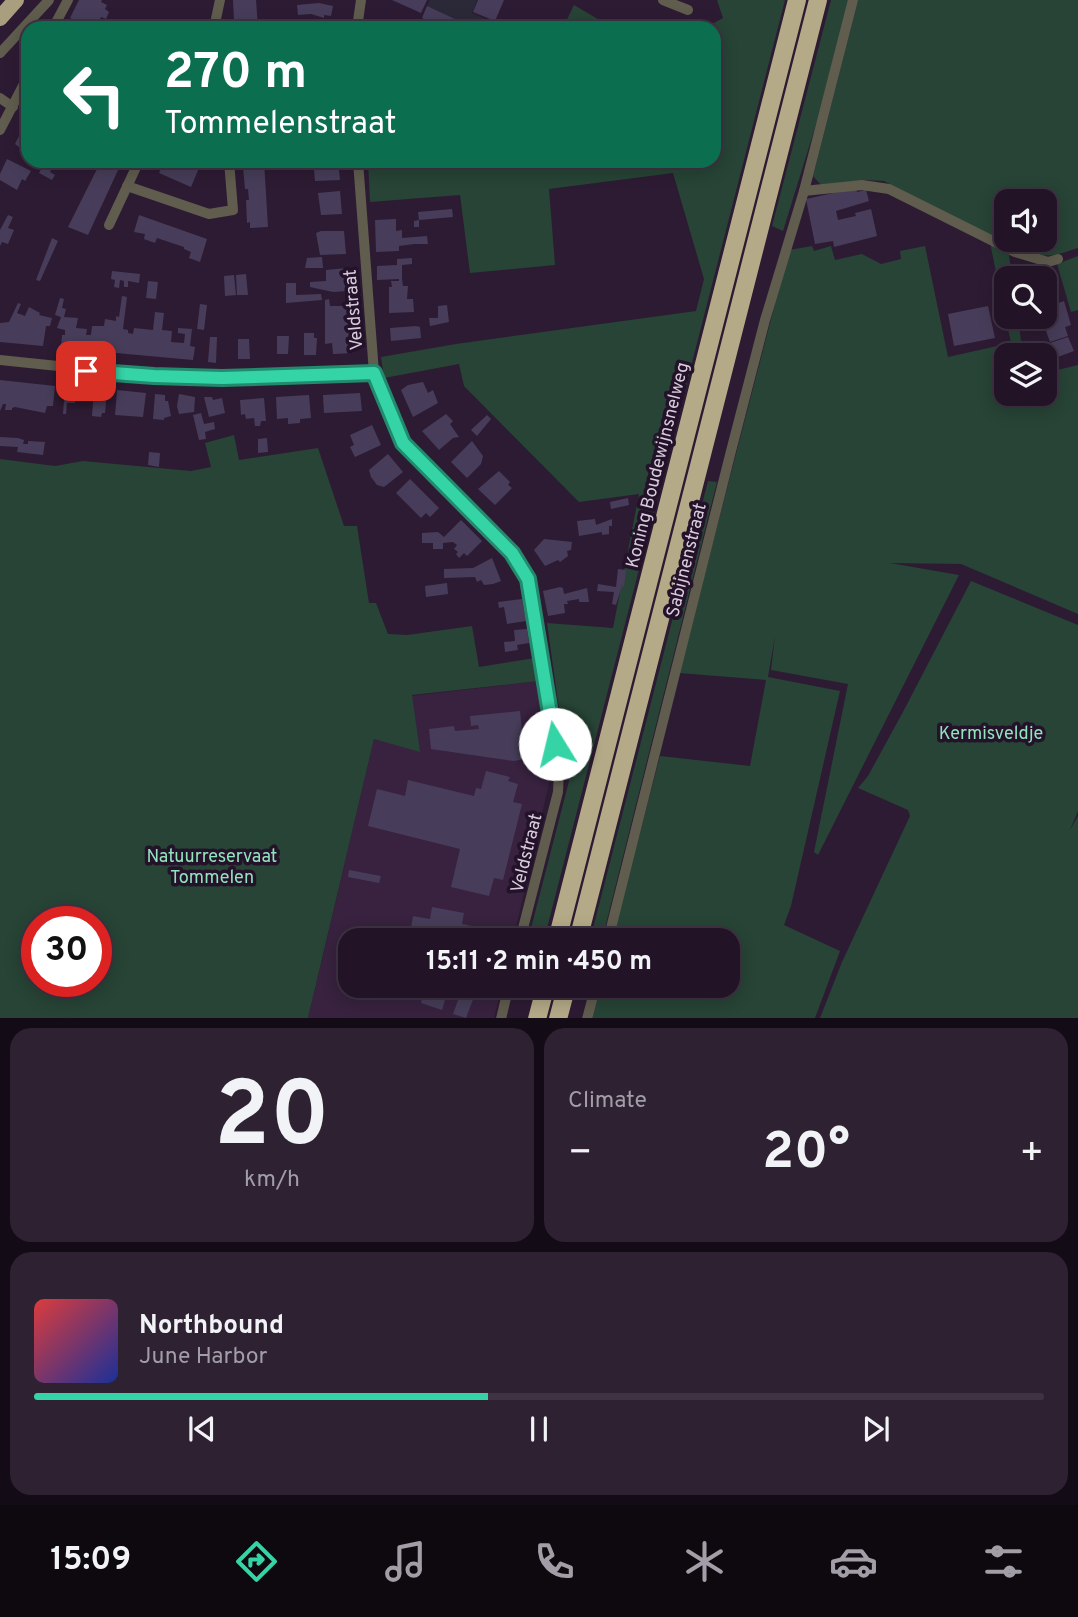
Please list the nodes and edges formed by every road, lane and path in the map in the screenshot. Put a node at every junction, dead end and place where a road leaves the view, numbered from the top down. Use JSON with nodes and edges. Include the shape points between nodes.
{"nodes":[{"id":1,"x":16,"y":0,"type":"edge"},
{"id":2,"x":49,"y":0,"type":"edge"},
{"id":3,"x":68,"y":0,"type":"edge"},
{"id":4,"x":220,"y":0,"type":"edge"},
{"id":5,"x":361,"y":0,"type":"edge"},
{"id":6,"x":663,"y":0,"type":"edge"},
{"id":7,"x":797,"y":0,"type":"edge"},
{"id":8,"x":818,"y":0,"type":"edge"},
{"id":9,"x":853,"y":0,"type":"edge"},
{"id":10,"x":688,"y":9,"type":"dead end"},
{"id":11,"x":0,"y":18,"type":"edge"},
{"id":12,"x":30,"y":21,"type":"edge"},
{"id":13,"x":57,"y":21,"type":"edge"},
{"id":14,"x":216,"y":21,"type":"edge"},
{"id":15,"x":358,"y":21,"type":"edge"},
{"id":16,"x":21,"y":30,"type":"edge"},
{"id":17,"x":0,"y":53,"type":"edge"},
{"id":18,"x":21,"y":90,"type":"edge"},
{"id":19,"x":0,"y":98,"type":"edge"},
{"id":20,"x":14,"y":103,"type":"junction"},
{"id":21,"x":21,"y":104,"type":"edge"},
{"id":22,"x":0,"y":130,"type":"edge"},
{"id":23,"x":136,"y":168,"type":"edge"},
{"id":24,"x":230,"y":168,"type":"edge"},
{"id":25,"x":359,"y":168,"type":"edge"},
{"id":26,"x":127,"y":186,"type":"junction"},
{"id":27,"x":804,"y":191,"type":"junction"},
{"id":28,"x":109,"y":225,"type":"dead end"},
{"id":29,"x":1058,"y":259,"type":"dead end"},
{"id":30,"x":0,"y":360,"type":"edge"},
{"id":31,"x":374,"y":373,"type":"junction"},
{"id":32,"x":523,"y":928,"type":"edge"},
{"id":33,"x":560,"y":928,"type":"edge"},
{"id":34,"x":581,"y":928,"type":"edge"},
{"id":35,"x":611,"y":928,"type":"edge"},
{"id":36,"x":506,"y":998,"type":"edge"},
{"id":37,"x":542,"y":998,"type":"edge"},
{"id":38,"x":563,"y":998,"type":"edge"},
{"id":39,"x":592,"y":998,"type":"edge"},
{"id":40,"x":501,"y":1018,"type":"edge"},
{"id":41,"x":537,"y":1018,"type":"edge"},
{"id":42,"x":558,"y":1018,"type":"edge"},
{"id":43,"x":587,"y":1018,"type":"edge"}],
"edges":[{"from":1,"to":11,"type":"highway"},
{"from":2,"to":12,"type":"street"},
{"from":3,"to":13,"type":"street"},
{"from":4,"to":14,"type":"street"},
{"from":5,"to":15,"type":"street"},
{"from":6,"to":10,"type":"street"},
{"from":7,"to":33,"type":"highway","name":"Koning Boudewijnsnelweg"},
{"from":8,"to":34,"type":"highway"},
{"from":9,"to":27,"type":"street","name":"Sabijnenstraat"},
{"from":16,"to":17,"type":"street"},
{"from":18,"to":20,"type":"street"},
{"from":19,"to":20,"type":"street"},
{"from":20,"to":21,"type":"street"},
{"from":20,"to":22,"type":"street"},
{"from":23,"to":26,"type":"street"},
{"from":24,"to":26,"type":"street","via":[[233,210],[209,214]]},
{"from":25,"to":31,"type":"street","name":"Veldstraat"},
{"from":26,"to":28,"type":"street"},
{"from":27,"to":29,"type":"street","via":[[862,185],[889,189],[1015,252],[1048,262]]},
{"from":27,"to":35,"type":"street","name":"Sabijnenstraat","via":[[737,428]]},
{"from":30,"to":31,"type":"street","via":[[154,376]]},
{"from":31,"to":32,"type":"street","name":"Veldstraat","via":[[403,443],[512,553],[528,579],[559,770],[558,792]]},
{"from":36,"to":40,"type":"street"},
{"from":37,"to":41,"type":"highway"},
{"from":38,"to":42,"type":"highway"},
{"from":39,"to":43,"type":"street"}]}
